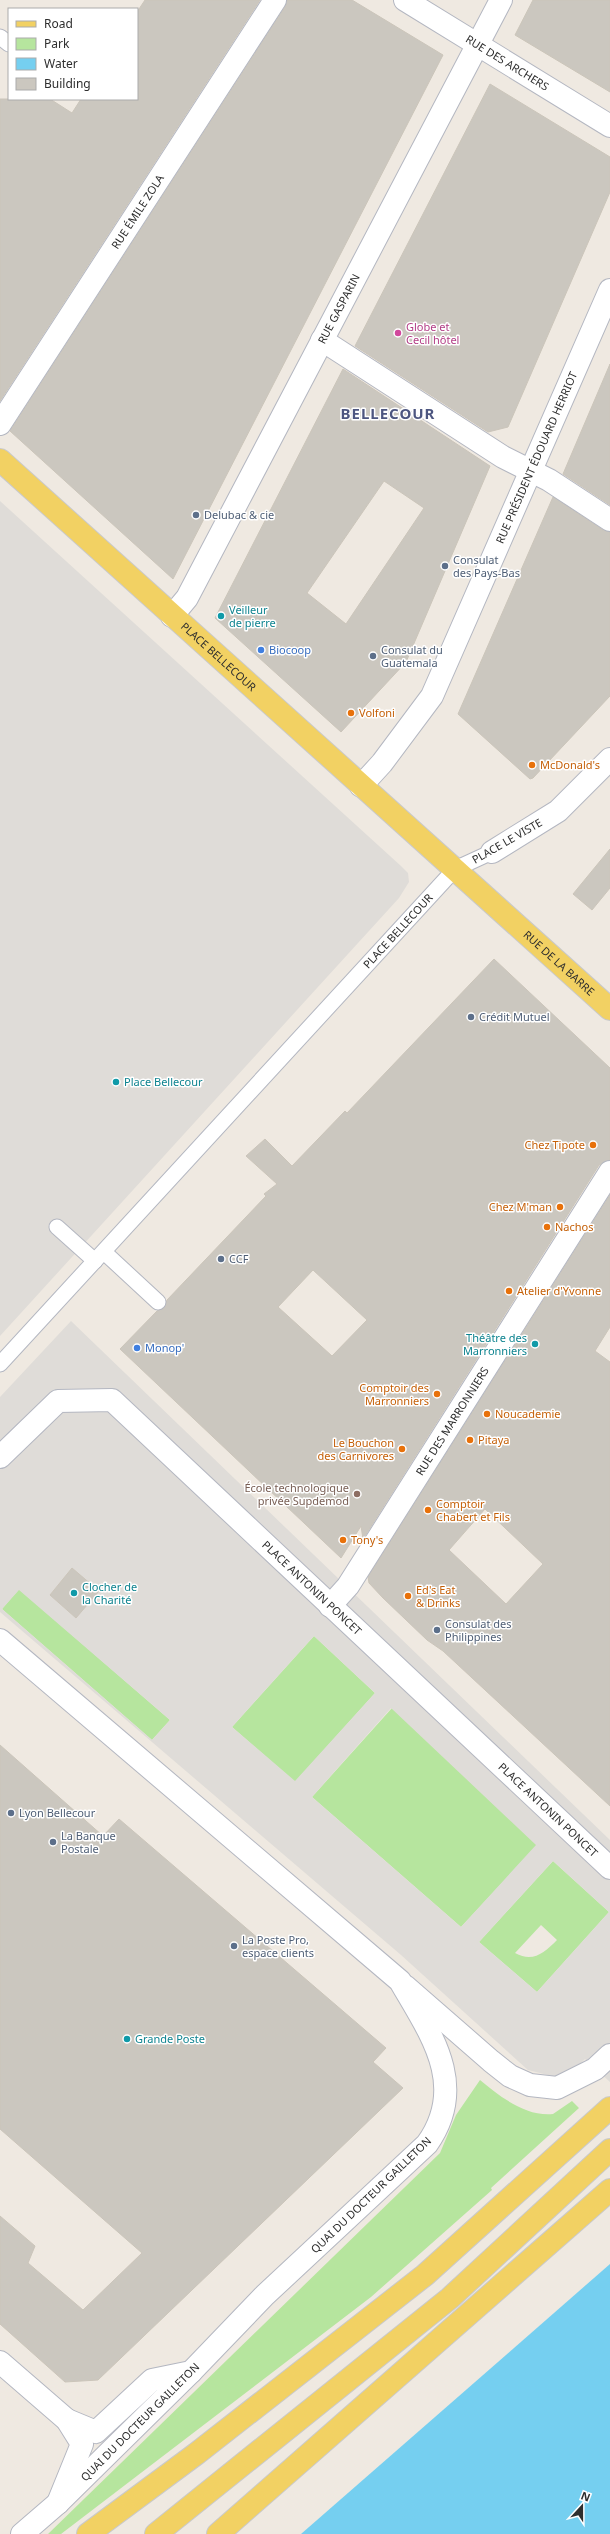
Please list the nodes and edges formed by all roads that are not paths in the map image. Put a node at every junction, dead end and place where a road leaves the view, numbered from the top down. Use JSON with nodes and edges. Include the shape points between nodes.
{"nodes":[{"id":1,"x":275,"y":0,"type":"edge"},
{"id":2,"x":405,"y":0,"type":"edge"},
{"id":3,"x":501,"y":0,"type":"edge"},
{"id":4,"x":0,"y":37,"type":"edge"},
{"id":5,"x":8,"y":43,"type":"edge"},
{"id":6,"x":478,"y":45,"type":"junction"},
{"id":7,"x":610,"y":126,"type":"edge"},
{"id":8,"x":610,"y":290,"type":"edge"},
{"id":9,"x":322,"y":340,"type":"junction"},
{"id":10,"x":0,"y":424,"type":"edge"},
{"id":11,"x":0,"y":460,"type":"edge"},
{"id":12,"x":532,"y":472,"type":"junction"},
{"id":13,"x":610,"y":520,"type":"edge"},
{"id":14,"x":172,"y":616,"type":"junction"},
{"id":15,"x":610,"y":759,"type":"edge"},
{"id":16,"x":361,"y":786,"type":"junction"},
{"id":17,"x":492,"y":852,"type":"joint"},
{"id":18,"x":455,"y":869,"type":"junction"},
{"id":19,"x":510,"y":916,"type":"joint"},
{"id":20,"x":610,"y":1009,"type":"edge"},
{"id":21,"x":610,"y":1172,"type":"edge"},
{"id":22,"x":57,"y":1226,"type":"dead end"},
{"id":23,"x":99,"y":1256,"type":"junction"},
{"id":24,"x":158,"y":1302,"type":"dead end"},
{"id":25,"x":0,"y":1364,"type":"edge"},
{"id":26,"x":0,"y":1457,"type":"edge"},
{"id":27,"x":330,"y":1606,"type":"junction"},
{"id":28,"x":0,"y":1640,"type":"edge"},
{"id":29,"x":610,"y":1868,"type":"edge"},
{"id":30,"x":400,"y":1981,"type":"junction"},
{"id":31,"x":610,"y":2055,"type":"edge"},
{"id":32,"x":610,"y":2108,"type":"edge"},
{"id":33,"x":610,"y":2150,"type":"edge"},
{"id":34,"x":610,"y":2190,"type":"edge"},
{"id":35,"x":0,"y":2362,"type":"edge"},
{"id":36,"x":191,"y":2372,"type":"junction"},
{"id":37,"x":67,"y":2420,"type":"junction"},
{"id":38,"x":58,"y":2503,"type":"junction"},
{"id":39,"x":22,"y":2534,"type":"edge"},
{"id":40,"x":88,"y":2534,"type":"edge"},
{"id":41,"x":156,"y":2534,"type":"edge"},
{"id":42,"x":218,"y":2534,"type":"edge"}],
"edges":[{"from":1,"to":10,"type":"street","name":"RUE ÉMILE ZOLA"},
{"from":2,"to":6,"type":"street","name":"RUE DES ARCHERS"},
{"from":3,"to":6,"type":"street","name":"RUE GASPARIN"},
{"from":4,"to":5,"type":"lane"},
{"from":6,"to":7,"type":"street","name":"RUE DES ARCHERS"},
{"from":6,"to":9,"type":"street","name":"RUE GASPARIN"},
{"from":8,"to":12,"type":"street","name":"RUE PRÉSIDENT ÉDOUARD HERRIOT"},
{"from":9,"to":12,"type":"street","via":[[503,457]]},
{"from":9,"to":14,"type":"street","name":"RUE GASPARIN","via":[[187,598]]},
{"from":11,"to":14,"type":"main road","name":"PLACE BELLECOUR"},
{"from":12,"to":13,"type":"street"},
{"from":12,"to":16,"type":"street","name":"RUE PRÉSIDENT ÉDOUARD HERRIOT","via":[[432,696],[382,763]]},
{"from":14,"to":16,"type":"main road","name":"PLACE BELLECOUR"},
{"from":15,"to":17,"type":"street","name":"PLACE LE VISTE","via":[[558,811]]},
{"from":16,"to":18,"type":"main road","name":"PLACE BELLECOUR"},
{"from":17,"to":18,"type":"lane","name":"PLACE LE VISTE"},
{"from":18,"to":19,"type":"main road","name":"PLACE BELLECOUR"},
{"from":18,"to":23,"type":"lane","name":"PLACE BELLECOUR"},
{"from":19,"to":20,"type":"main road","name":"RUE DE LA BARRE"},
{"from":21,"to":27,"type":"street","name":"RUE DES MARRONNIERS","via":[[348,1586]]},
{"from":22,"to":23,"type":"lane"},
{"from":23,"to":24,"type":"lane"},
{"from":23,"to":25,"type":"lane","name":"PLACE BELLECOUR"},
{"from":26,"to":27,"type":"street","name":"PLACE ANTONIN PONCET","via":[[58,1402],[112,1400]]},
{"from":27,"to":29,"type":"street","name":"PLACE ANTONIN PONCET"},
{"from":28,"to":30,"type":"street"},
{"from":30,"to":31,"type":"street","via":[[491,2061],[510,2076],[530,2085],[557,2088],[595,2069]]},
{"from":30,"to":36,"type":"street","name":"QUAI DU DOCTEUR GAILLETON","via":[[435,2042],[444,2073],[444,2103],[437,2130],[427,2144],[265,2295]]},
{"from":32,"to":40,"type":"main road","via":[[425,2275],[196,2454]]},
{"from":33,"to":41,"type":"main road","via":[[450,2298]]},
{"from":34,"to":42,"type":"main road"},
{"from":35,"to":37,"type":"street"},
{"from":36,"to":37,"type":"street","via":[[152,2380],[96,2432]]},
{"from":36,"to":38,"type":"street","name":"QUAI DU DOCTEUR GAILLETON"},
{"from":37,"to":38,"type":"street","via":[[82,2444]]},
{"from":38,"to":39,"type":"street","name":"QUAI DU DOCTEUR GAILLETON"}]}
